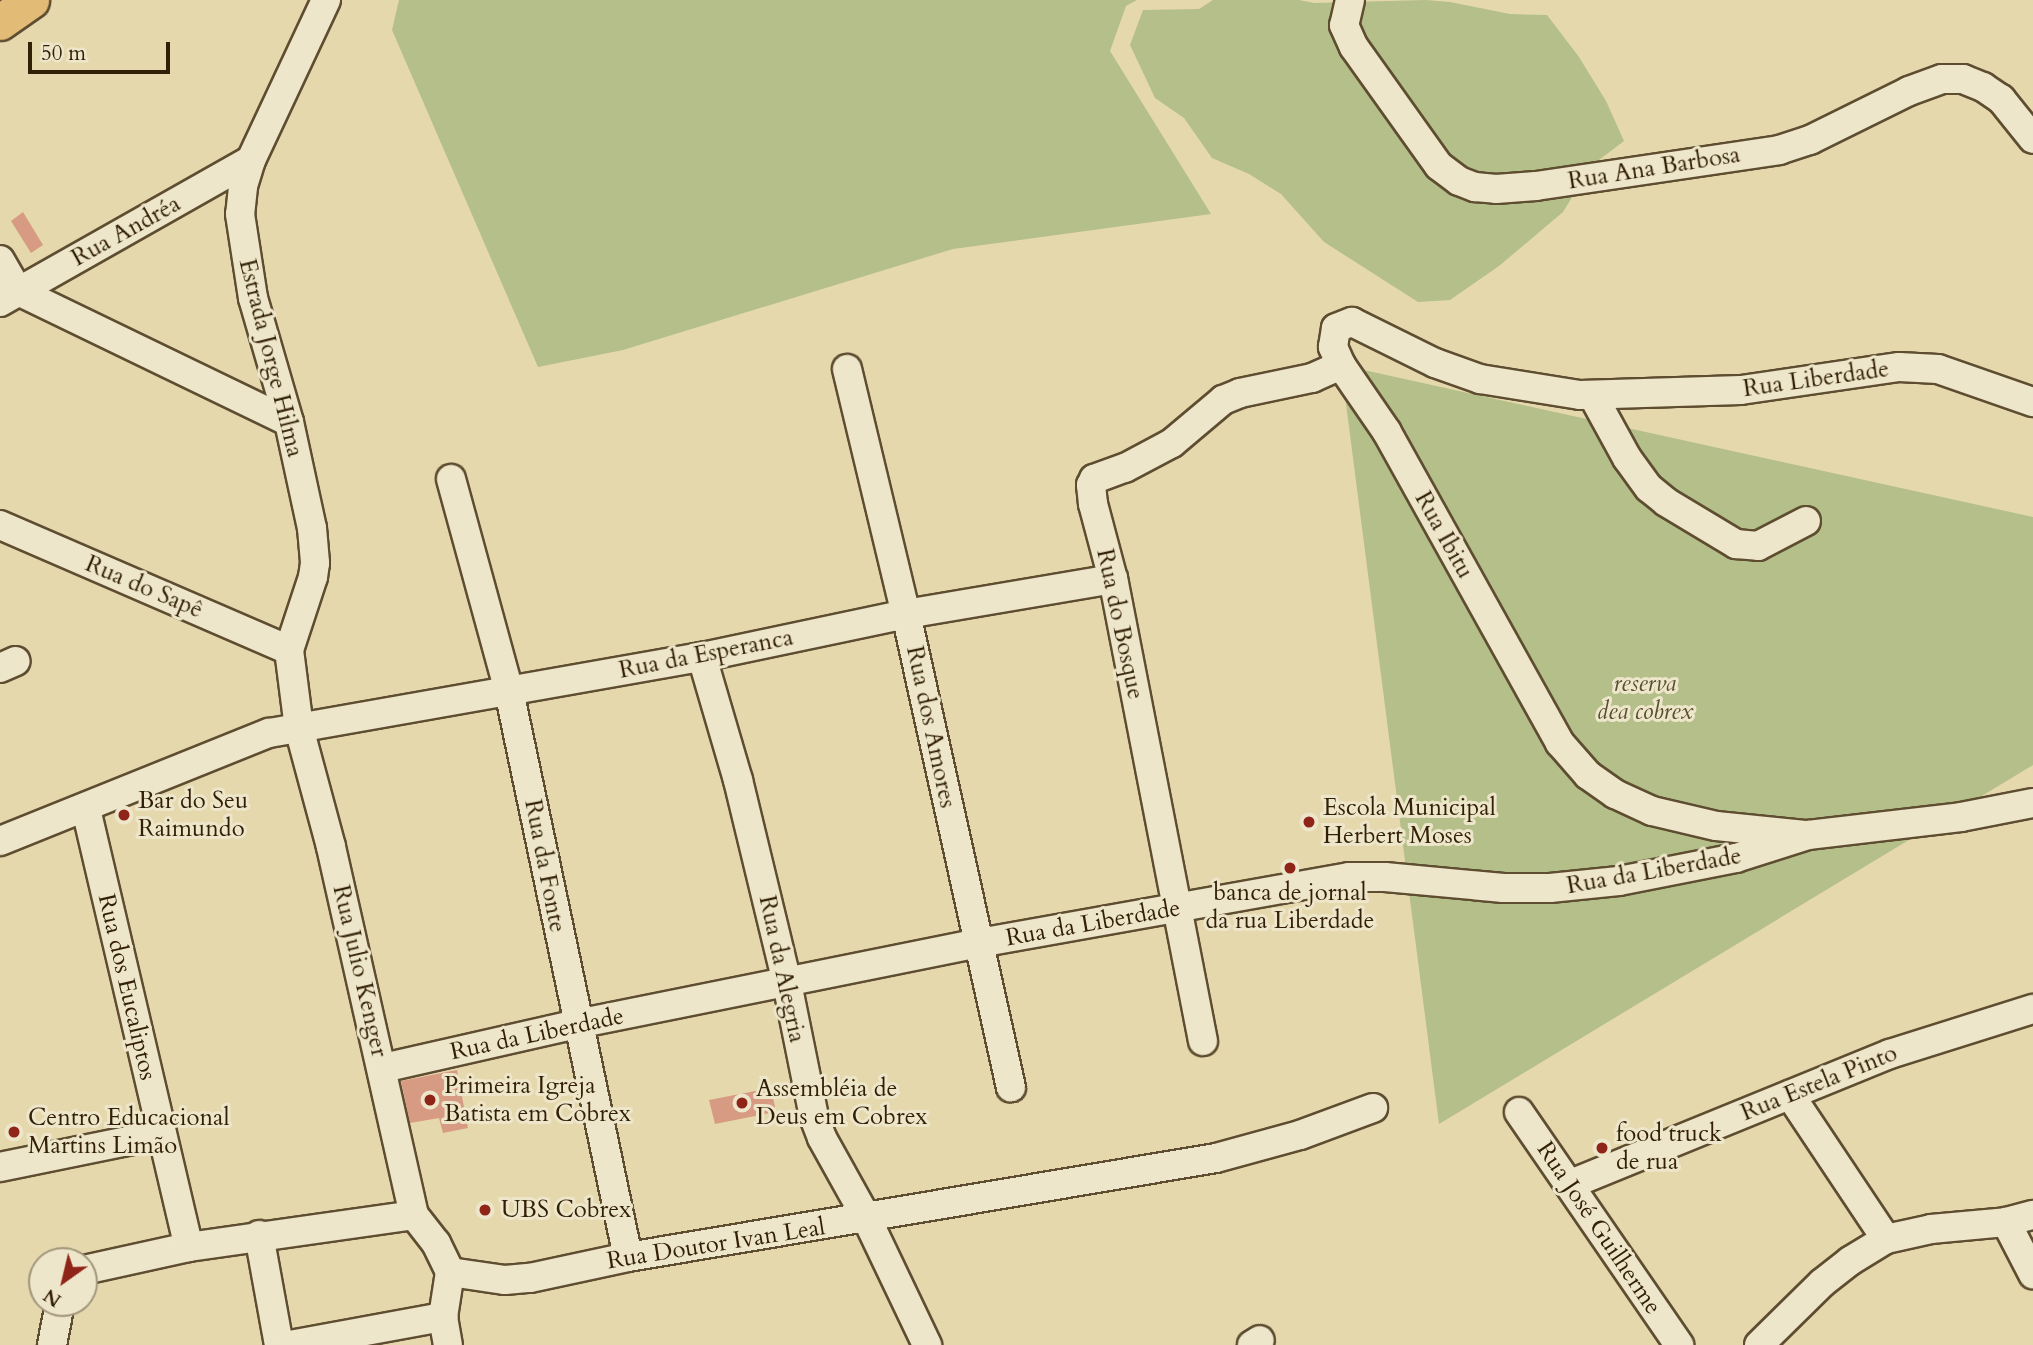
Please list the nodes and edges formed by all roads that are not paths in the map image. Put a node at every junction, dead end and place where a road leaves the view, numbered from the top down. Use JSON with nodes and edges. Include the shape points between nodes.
{"nodes":[{"id":1,"x":31,"y":0,"type":"edge"},
{"id":2,"x":326,"y":0,"type":"edge"},
{"id":3,"x":1350,"y":0,"type":"edge"},
{"id":4,"x":0,"y":22,"type":"edge"},
{"id":5,"x":2033,"y":139,"type":"edge"},
{"id":6,"x":251,"y":160,"type":"junction"},
{"id":7,"x":0,"y":260,"type":"edge"},
{"id":8,"x":9,"y":296,"type":"edge"},
{"id":9,"x":1340,"y":365,"type":"junction"},
{"id":10,"x":847,"y":369,"type":"dead end"},
{"id":11,"x":1593,"y":396,"type":"junction"},
{"id":12,"x":2033,"y":402,"type":"edge"},
{"id":13,"x":289,"y":422,"type":"junction"},
{"id":14,"x":451,"y":479,"type":"dead end"},
{"id":15,"x":1806,"y":521,"type":"dead end"},
{"id":16,"x":0,"y":525,"type":"edge"},
{"id":17,"x":1113,"y":579,"type":"junction"},
{"id":18,"x":906,"y":614,"type":"junction"},
{"id":19,"x":289,"y":650,"type":"junction"},
{"id":20,"x":702,"y":657,"type":"junction"},
{"id":21,"x":509,"y":691,"type":"junction"},
{"id":22,"x":299,"y":728,"type":"junction"},
{"id":23,"x":2033,"y":803,"type":"edge"},
{"id":24,"x":86,"y":808,"type":"junction"},
{"id":25,"x":1808,"y":835,"type":"junction"},
{"id":26,"x":0,"y":841,"type":"edge"},
{"id":27,"x":1178,"y":908,"type":"junction"},
{"id":28,"x":979,"y":943,"type":"junction"},
{"id":29,"x":788,"y":983,"type":"junction"},
{"id":30,"x":2033,"y":1009,"type":"edge"},
{"id":31,"x":577,"y":1024,"type":"junction"},
{"id":32,"x":1203,"y":1041,"type":"dead end"},
{"id":33,"x":383,"y":1068,"type":"junction"},
{"id":34,"x":1011,"y":1087,"type":"dead end"},
{"id":35,"x":1790,"y":1095,"type":"junction"},
{"id":36,"x":1373,"y":1108,"type":"dead end"},
{"id":37,"x":1519,"y":1112,"type":"dead end"},
{"id":38,"x":162,"y":1134,"type":"junction"},
{"id":39,"x":0,"y":1167,"type":"edge"},
{"id":40,"x":1571,"y":1184,"type":"junction"},
{"id":41,"x":414,"y":1215,"type":"junction"},
{"id":42,"x":867,"y":1219,"type":"junction"},
{"id":43,"x":2020,"y":1219,"type":"edge"},
{"id":44,"x":259,"y":1235,"type":"junction"},
{"id":45,"x":1886,"y":1239,"type":"junction"},
{"id":46,"x":189,"y":1247,"type":"junction"},
{"id":47,"x":628,"y":1257,"type":"junction"},
{"id":48,"x":98,"y":1267,"type":"edge"},
{"id":49,"x":450,"y":1272,"type":"junction"},
{"id":50,"x":2033,"y":1274,"type":"edge"},
{"id":51,"x":57,"y":1317,"type":"edge"},
{"id":52,"x":443,"y":1317,"type":"junction"},
{"id":53,"x":51,"y":1345,"type":"edge"},
{"id":54,"x":279,"y":1345,"type":"edge"},
{"id":55,"x":290,"y":1345,"type":"edge"},
{"id":56,"x":447,"y":1345,"type":"edge"},
{"id":57,"x":927,"y":1345,"type":"edge"},
{"id":58,"x":1679,"y":1345,"type":"edge"},
{"id":59,"x":1759,"y":1345,"type":"edge"}],
"edges":[{"from":1,"to":4,"type":"main road"},
{"from":2,"to":6,"type":"street","name":"Estrada Jorge Hilma"},
{"from":3,"to":5,"type":"street","name":"Rua Ana Barbosa","via":[[1345,25],[1354,47],[1439,166],[1475,187],[1536,186],[1779,150],[1942,79],[1963,79],[1983,87],[2001,99]]},
{"from":6,"to":8,"type":"street","name":"Rua Andréa"},
{"from":6,"to":13,"type":"street","name":"Estrada Jorge Hilma","via":[[240,214],[244,250]]},
{"from":7,"to":8,"type":"street"},
{"from":8,"to":13,"type":"street"},
{"from":9,"to":11,"type":"street","name":"Rua Ibitu","via":[[1333,336],[1336,328],[1352,323],[1480,379]]},
{"from":9,"to":17,"type":"street","name":"Rua do Bosque","via":[[1312,378],[1223,400],[1172,443],[1094,479],[1090,491]]},
{"from":9,"to":25,"type":"street","name":"Rua Ibitu","via":[[1387,432],[1560,743],[1588,775],[1652,811],[1716,826]]},
{"from":10,"to":18,"type":"street","name":"Rua dos Amores"},
{"from":11,"to":12,"type":"street","name":"Rua Liberdade","via":[[1741,390],[1899,367],[1938,369]]},
{"from":11,"to":15,"type":"street","via":[[1649,488],[1737,544],[1758,546]]},
{"from":13,"to":19,"type":"street","name":"Estrada Jorge Hilma","via":[[315,563]]},
{"from":14,"to":21,"type":"street","name":"Rua da Fonte"},
{"from":16,"to":19,"type":"street","name":"Rua do Sapê"},
{"from":17,"to":18,"type":"street","name":"Rua da Esperanca"},
{"from":17,"to":27,"type":"street","name":"Rua do Bosque"},
{"from":18,"to":20,"type":"street","name":"Rua da Esperanca"},
{"from":18,"to":28,"type":"street","name":"Rua dos Amores"},
{"from":19,"to":22,"type":"street","name":"Estrada Jorge Hilma"},
{"from":20,"to":21,"type":"street","name":"Rua da Esperanca"},
{"from":20,"to":29,"type":"street","name":"Rua da Alegria"},
{"from":21,"to":22,"type":"street","name":"Rua da Esperanca"},
{"from":21,"to":31,"type":"street","name":"Rua da Fonte"},
{"from":22,"to":24,"type":"street","name":"Rua da Esperanca","via":[[241,743]]},
{"from":22,"to":33,"type":"street","name":"Rua Julio Kenger"},
{"from":23,"to":25,"type":"street","via":[[1961,817]]},
{"from":24,"to":26,"type":"street","name":"Rua da Esperanca"},
{"from":24,"to":38,"type":"street","name":"Rua dos Eucaliptos"},
{"from":25,"to":27,"type":"street","name":"Rua da Liberdade","via":[[1737,858],[1619,881],[1503,888],[1349,877]]},
{"from":27,"to":28,"type":"street","name":"Rua da Liberdade"},
{"from":27,"to":32,"type":"street","name":"Rua do Bosque"},
{"from":28,"to":29,"type":"street","name":"Rua da Liberdade"},
{"from":28,"to":34,"type":"street","name":"Rua dos Amores"},
{"from":29,"to":31,"type":"street","name":"Rua da Liberdade"},
{"from":29,"to":42,"type":"street","name":"Rua da Alegria","via":[[814,1116],[831,1157]]},
{"from":30,"to":35,"type":"street","name":"Rua Estela Pinto","via":[[1890,1054]]},
{"from":31,"to":33,"type":"street","name":"Rua da Liberdade"},
{"from":31,"to":47,"type":"street","name":"Rua da Fonte"},
{"from":33,"to":41,"type":"street","name":"Rua Julio Kenger"},
{"from":35,"to":40,"type":"street","name":"Rua Estela Pinto"},
{"from":35,"to":45,"type":"street"},
{"from":36,"to":42,"type":"street","name":"Rua Doutor Ivan Leal","via":[[1300,1135],[1216,1158]]},
{"from":37,"to":40,"type":"street","name":"Rua José Guilherme"},
{"from":38,"to":39,"type":"street"},
{"from":38,"to":46,"type":"street","name":"Rua dos Eucaliptos"},
{"from":40,"to":58,"type":"street","name":"Rua José Guilherme"},
{"from":41,"to":44,"type":"street"},
{"from":41,"to":49,"type":"street","via":[[436,1243]]},
{"from":42,"to":47,"type":"street","name":"Rua Doutor Ivan Leal"},
{"from":42,"to":57,"type":"street","name":"Rua da Alegria"},
{"from":43,"to":45,"type":"street"},
{"from":43,"to":50,"type":"street"},
{"from":44,"to":46,"type":"street"},
{"from":44,"to":54,"type":"street"},
{"from":45,"to":59,"type":"street","via":[[1822,1283]]},
{"from":46,"to":48,"type":"street"},
{"from":47,"to":49,"type":"street","name":"Rua Doutor Ivan Leal","via":[[530,1278],[505,1280]]},
{"from":49,"to":52,"type":"street"},
{"from":51,"to":53,"type":"street"},
{"from":52,"to":55,"type":"street"},
{"from":52,"to":56,"type":"street"}]}
